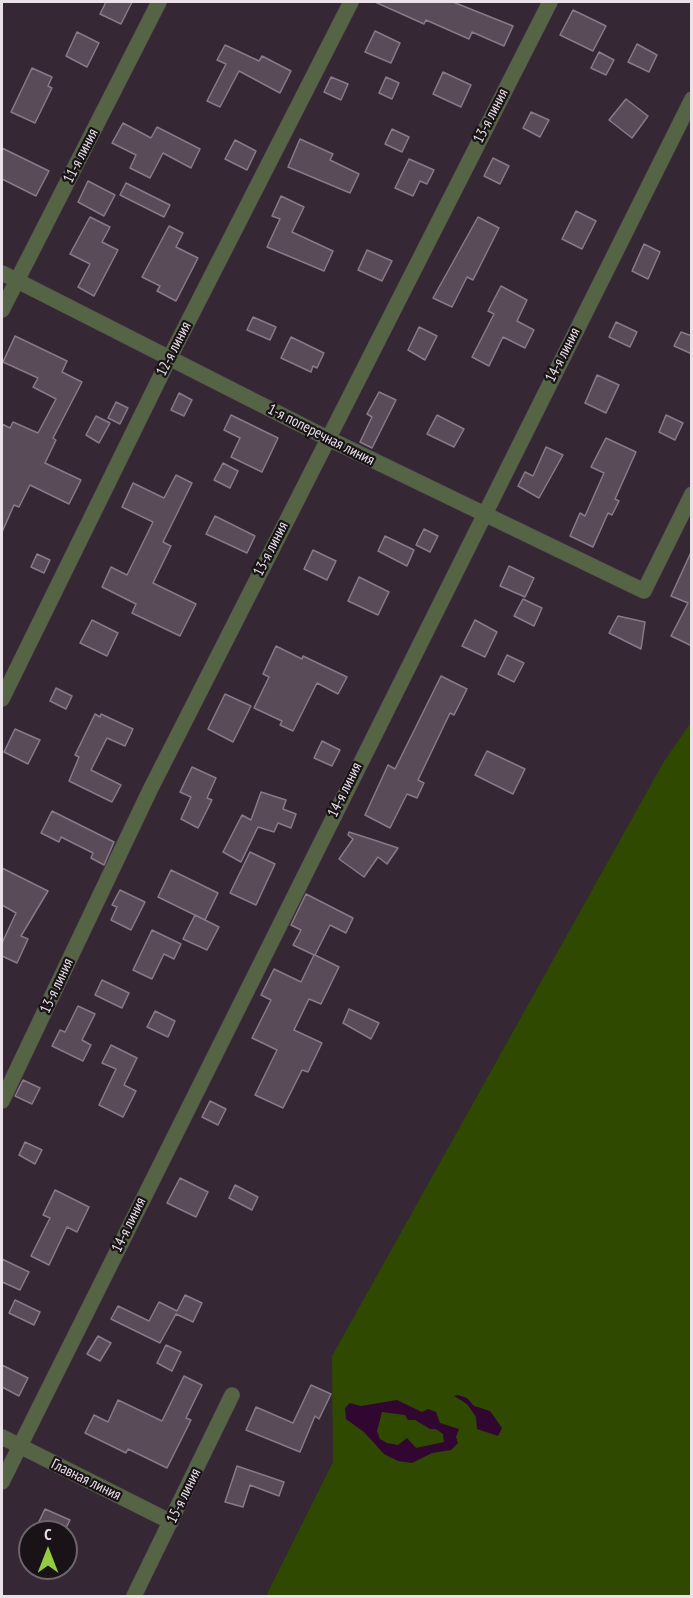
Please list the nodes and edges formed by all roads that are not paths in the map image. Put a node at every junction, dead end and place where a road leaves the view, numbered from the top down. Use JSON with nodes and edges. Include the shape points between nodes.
{"nodes":[{"id":1,"x":159,"y":2,"type":"edge"},
{"id":2,"x":351,"y":2,"type":"edge"},
{"id":3,"x":550,"y":2,"type":"edge"},
{"id":4,"x":692,"y":99,"type":"edge"},
{"id":5,"x":2,"y":273,"type":"edge"},
{"id":6,"x":18,"y":280,"type":"junction"},
{"id":7,"x":2,"y":310,"type":"edge"},
{"id":8,"x":170,"y":357,"type":"junction"},
{"id":9,"x":327,"y":438,"type":"junction"},
{"id":10,"x":692,"y":494,"type":"edge"},
{"id":11,"x":482,"y":515,"type":"junction"},
{"id":12,"x":2,"y":699,"type":"edge"},
{"id":13,"x":2,"y":1101,"type":"edge"},
{"id":14,"x":232,"y":1395,"type":"dead end"},
{"id":15,"x":2,"y":1437,"type":"edge"},
{"id":16,"x":19,"y":1447,"type":"junction"},
{"id":17,"x":2,"y":1482,"type":"edge"},
{"id":18,"x":171,"y":1522,"type":"junction"},
{"id":19,"x":134,"y":1596,"type":"edge"}],
"edges":[{"from":1,"to":6,"type":"street","name":"11-я линия"},
{"from":2,"to":8,"type":"street","name":"12-я линия"},
{"from":3,"to":9,"type":"street","name":"13-я линия"},
{"from":4,"to":11,"type":"street","name":"14-я линия"},
{"from":5,"to":6,"type":"street","name":"1-я поперечная линия"},
{"from":6,"to":7,"type":"street","name":"11-я линия"},
{"from":6,"to":8,"type":"street","name":"1-я поперечная линия"},
{"from":8,"to":9,"type":"street","name":"1-я поперечная линия"},
{"from":8,"to":12,"type":"street","name":"12-я линия"},
{"from":9,"to":11,"type":"street","name":"1-я поперечная линия"},
{"from":9,"to":13,"type":"street","name":"13-я линия","via":[[150,790]]},
{"from":10,"to":11,"type":"street","name":"1-я поперечная линия","via":[[644,591]]},
{"from":11,"to":16,"type":"street","name":"14-я линия"},
{"from":14,"to":18,"type":"street","name":"15-я линия"},
{"from":15,"to":16,"type":"street","name":"Главная линия"},
{"from":16,"to":17,"type":"street","name":"14-я линия"},
{"from":16,"to":18,"type":"street","name":"Главная линия"},
{"from":18,"to":19,"type":"street","name":"15-я линия"}]}
